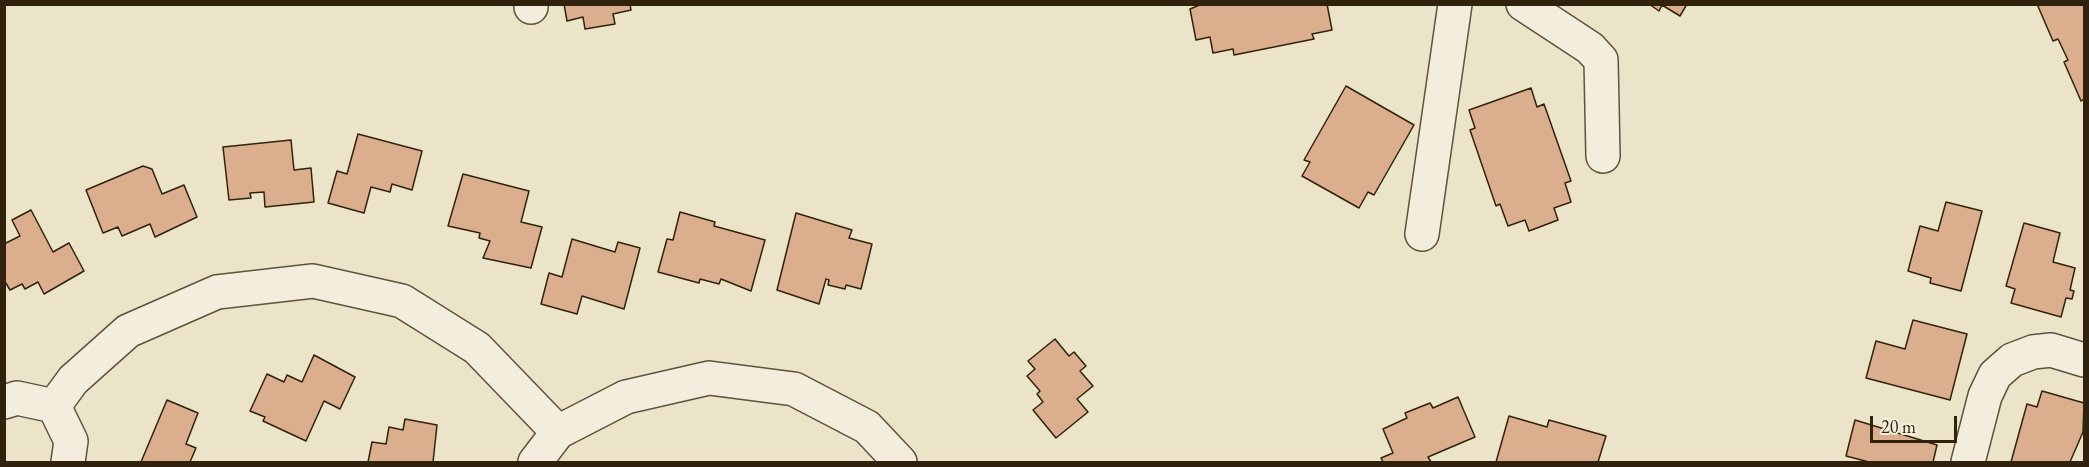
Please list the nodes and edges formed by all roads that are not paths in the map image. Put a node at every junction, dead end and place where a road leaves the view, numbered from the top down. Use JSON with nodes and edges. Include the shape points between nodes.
{"nodes":[{"id":1,"x":1455,"y":4,"type":"edge"},
{"id":2,"x":1523,"y":4,"type":"edge"},
{"id":3,"x":1603,"y":156,"type":"dead end"},
{"id":4,"x":1422,"y":234,"type":"dead end"},
{"id":5,"x":2085,"y":360,"type":"edge"},
{"id":6,"x":4,"y":402,"type":"edge"},
{"id":7,"x":54,"y":406,"type":"junction"},
{"id":8,"x":558,"y":432,"type":"junction"},
{"id":9,"x":68,"y":462,"type":"edge"},
{"id":10,"x":535,"y":462,"type":"edge"},
{"id":11,"x":900,"y":462,"type":"edge"},
{"id":12,"x":1968,"y":462,"type":"edge"}],
"edges":[{"from":1,"to":4,"type":"street"},
{"from":2,"to":3,"type":"street","via":[[1590,48],[1601,60]]},
{"from":5,"to":12,"type":"street","via":[[2051,350],[2012,360],[1995,375],[1985,396]]},
{"from":6,"to":7,"type":"street","via":[[17,398]]},
{"from":7,"to":8,"type":"street","via":[[73,380],[128,331],[217,292],[313,281],[402,301],[477,348]]},
{"from":7,"to":9,"type":"street","via":[[71,441]]},
{"from":8,"to":10,"type":"street"},
{"from":8,"to":11,"type":"street","via":[[626,397],[709,378],[794,389],[867,427]]}]}
